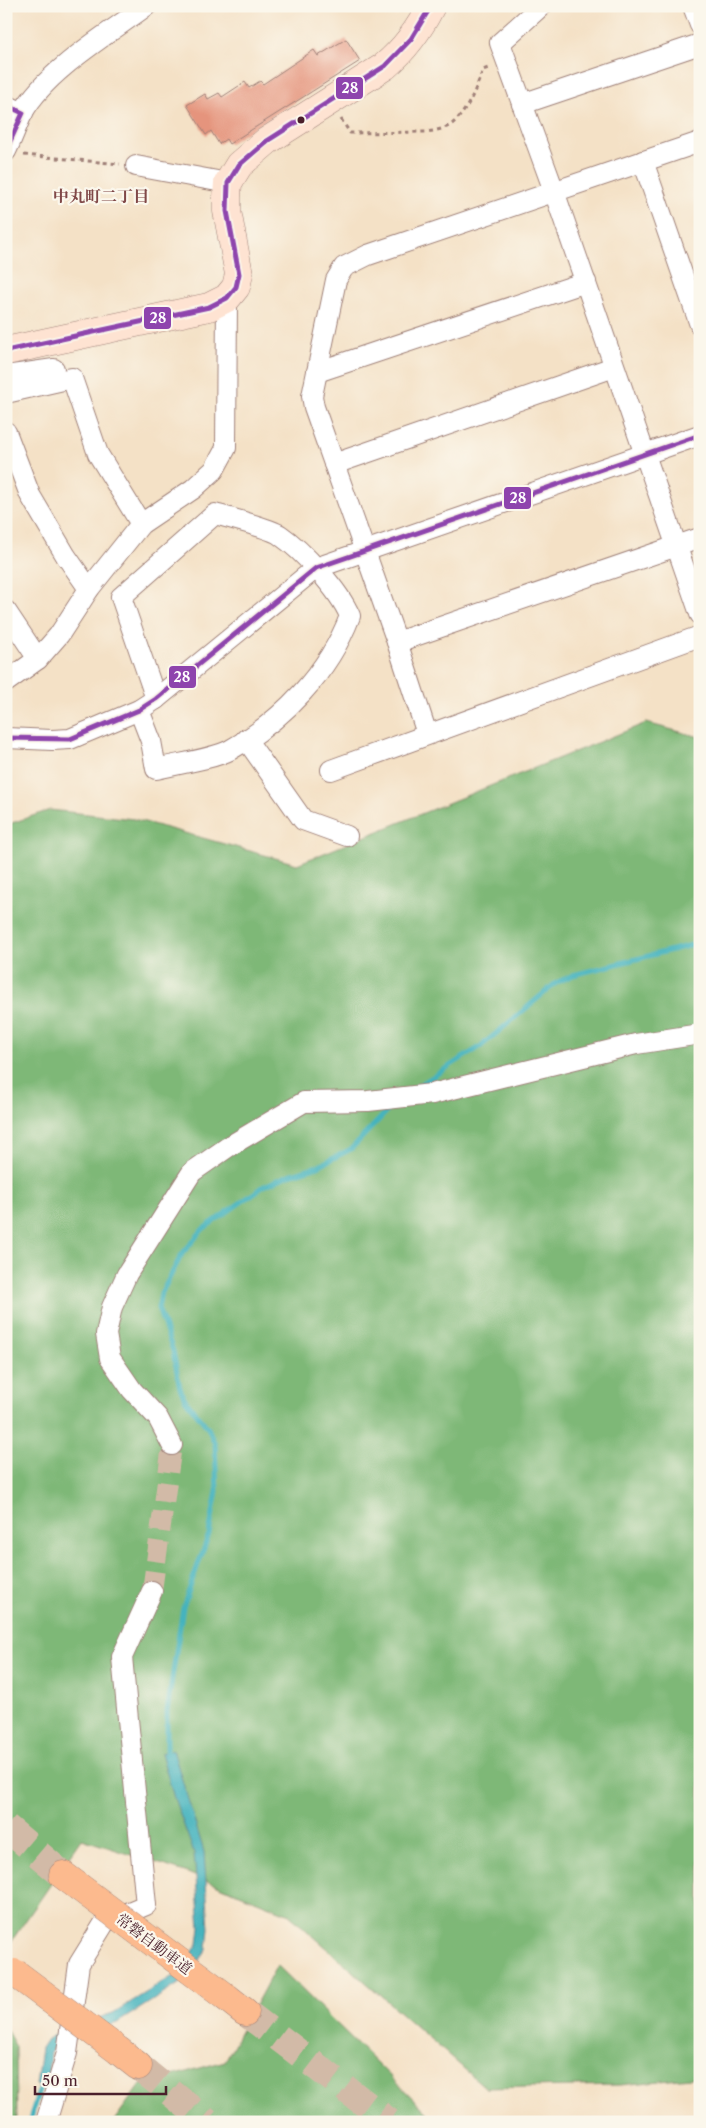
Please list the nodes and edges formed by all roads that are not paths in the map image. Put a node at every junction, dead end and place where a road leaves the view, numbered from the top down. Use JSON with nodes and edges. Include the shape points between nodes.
{"nodes":[{"id":1,"x":146,"y":6,"type":"edge"},
{"id":2,"x":431,"y":6,"type":"edge"},
{"id":3,"x":541,"y":6,"type":"edge"},
{"id":4,"x":693,"y":6,"type":"edge"},
{"id":5,"x":700,"y":25,"type":"edge"},
{"id":6,"x":700,"y":44,"type":"edge"},
{"id":7,"x":522,"y":104,"type":"junction"},
{"id":8,"x":15,"y":109,"type":"edge"},
{"id":9,"x":700,"y":142,"type":"edge"},
{"id":10,"x":11,"y":153,"type":"edge"},
{"id":11,"x":643,"y":161,"type":"junction"},
{"id":12,"x":136,"y":166,"type":"road end"},
{"id":13,"x":228,"y":183,"type":"junction"},
{"id":14,"x":554,"y":191,"type":"junction"},
{"id":15,"x":586,"y":282,"type":"junction"},
{"id":16,"x":227,"y":298,"type":"junction"},
{"id":17,"x":700,"y":325,"type":"edge"},
{"id":18,"x":6,"y":351,"type":"edge"},
{"id":19,"x":614,"y":368,"type":"junction"},
{"id":20,"x":317,"y":372,"type":"junction"},
{"id":21,"x":6,"y":376,"type":"edge"},
{"id":22,"x":72,"y":378,"type":"junction"},
{"id":23,"x":6,"y":393,"type":"edge"},
{"id":24,"x":6,"y":432,"type":"edge"},
{"id":25,"x":700,"y":435,"type":"edge"},
{"id":26,"x":645,"y":455,"type":"junction"},
{"id":27,"x":334,"y":464,"type":"junction"},
{"id":28,"x":141,"y":524,"type":"junction"},
{"id":29,"x":700,"y":538,"type":"edge"},
{"id":30,"x":676,"y":546,"type":"junction"},
{"id":31,"x":364,"y":550,"type":"junction"},
{"id":32,"x":316,"y":568,"type":"junction"},
{"id":33,"x":89,"y":589,"type":"junction"},
{"id":34,"x":6,"y":610,"type":"edge"},
{"id":35,"x":700,"y":614,"type":"edge"},
{"id":36,"x":700,"y":636,"type":"edge"},
{"id":37,"x":396,"y":642,"type":"junction"},
{"id":38,"x":38,"y":659,"type":"junction"},
{"id":39,"x":6,"y":682,"type":"edge"},
{"id":40,"x":147,"y":705,"type":"junction"},
{"id":41,"x":426,"y":734,"type":"junction"},
{"id":42,"x":6,"y":738,"type":"edge"},
{"id":43,"x":246,"y":739,"type":"junction"},
{"id":44,"x":331,"y":770,"type":"dead end"},
{"id":45,"x":347,"y":836,"type":"dead end"},
{"id":46,"x":700,"y":1034,"type":"edge"},
{"id":47,"x":172,"y":1445,"type":"tunnel mouth"},
{"id":48,"x":152,"y":1591,"type":"tunnel mouth"},
{"id":49,"x":71,"y":1881,"type":"tunnel mouth"},
{"id":50,"x":11,"y":1970,"type":"edge"},
{"id":51,"x":236,"y":2005,"type":"tunnel mouth"},
{"id":52,"x":128,"y":2058,"type":"tunnel mouth"},
{"id":53,"x":46,"y":2122,"type":"edge"}],
"edges":[{"from":1,"to":8,"type":"street","via":[[61,69]]},
{"from":2,"to":13,"type":"street","via":[[412,38],[392,60],[247,156]]},
{"from":3,"to":7,"type":"street","via":[[500,43]]},
{"from":4,"to":5,"type":"street"},
{"from":6,"to":7,"type":"street"},
{"from":7,"to":14,"type":"street"},
{"from":8,"to":10,"type":"street"},
{"from":9,"to":11,"type":"street"},
{"from":11,"to":14,"type":"street"},
{"from":11,"to":17,"type":"street"},
{"from":12,"to":13,"type":"street"},
{"from":13,"to":16,"type":"street","via":[[227,211],[239,274],[236,287]]},
{"from":14,"to":15,"type":"street"},
{"from":14,"to":20,"type":"street","via":[[368,255],[344,267],[336,280]]},
{"from":15,"to":19,"type":"street"},
{"from":15,"to":20,"type":"street"},
{"from":16,"to":18,"type":"street","via":[[209,307]]},
{"from":16,"to":28,"type":"street","via":[[226,448],[214,470],[193,489]]},
{"from":19,"to":26,"type":"street"},
{"from":19,"to":27,"type":"street"},
{"from":20,"to":27,"type":"street","via":[[312,396],[314,407]]},
{"from":21,"to":22,"type":"street","via":[[69,366]]},
{"from":22,"to":23,"type":"street"},
{"from":22,"to":28,"type":"street","via":[[98,454]]},
{"from":24,"to":33,"type":"street","via":[[30,496]]},
{"from":25,"to":26,"type":"street"},
{"from":26,"to":30,"type":"street"},
{"from":26,"to":31,"type":"street"},
{"from":27,"to":31,"type":"street"},
{"from":28,"to":33,"type":"street"},
{"from":29,"to":30,"type":"street"},
{"from":30,"to":35,"type":"street"},
{"from":30,"to":37,"type":"street"},
{"from":31,"to":32,"type":"street"},
{"from":31,"to":37,"type":"street"},
{"from":32,"to":40,"type":"street"},
{"from":32,"to":40,"type":"street","via":[[279,534],[215,514],[121,597]]},
{"from":32,"to":43,"type":"street","via":[[345,604],[350,616],[344,631],[326,661],[284,712]]},
{"from":33,"to":38,"type":"street","via":[[59,635]]},
{"from":34,"to":38,"type":"street"},
{"from":36,"to":41,"type":"street"},
{"from":37,"to":41,"type":"street"},
{"from":38,"to":39,"type":"street"},
{"from":40,"to":42,"type":"street","via":[[70,739]]},
{"from":40,"to":43,"type":"street","via":[[156,769],[229,751]]},
{"from":41,"to":44,"type":"street"},
{"from":43,"to":45,"type":"street","via":[[304,820]]},
{"from":46,"to":47,"type":"street","via":[[636,1044],[432,1094],[368,1101],[304,1102],[192,1172],[127,1274],[112,1307],[106,1334],[110,1358],[132,1390],[158,1418]]},
{"from":48,"to":53,"type":"street","via":[[122,1657],[146,1905],[104,1922],[79,1964],[67,2053]]},
{"from":49,"to":51,"type":"highway","name":"常磐自動車道","bridge":true},
{"from":50,"to":52,"type":"highway","bridge":true}]}
